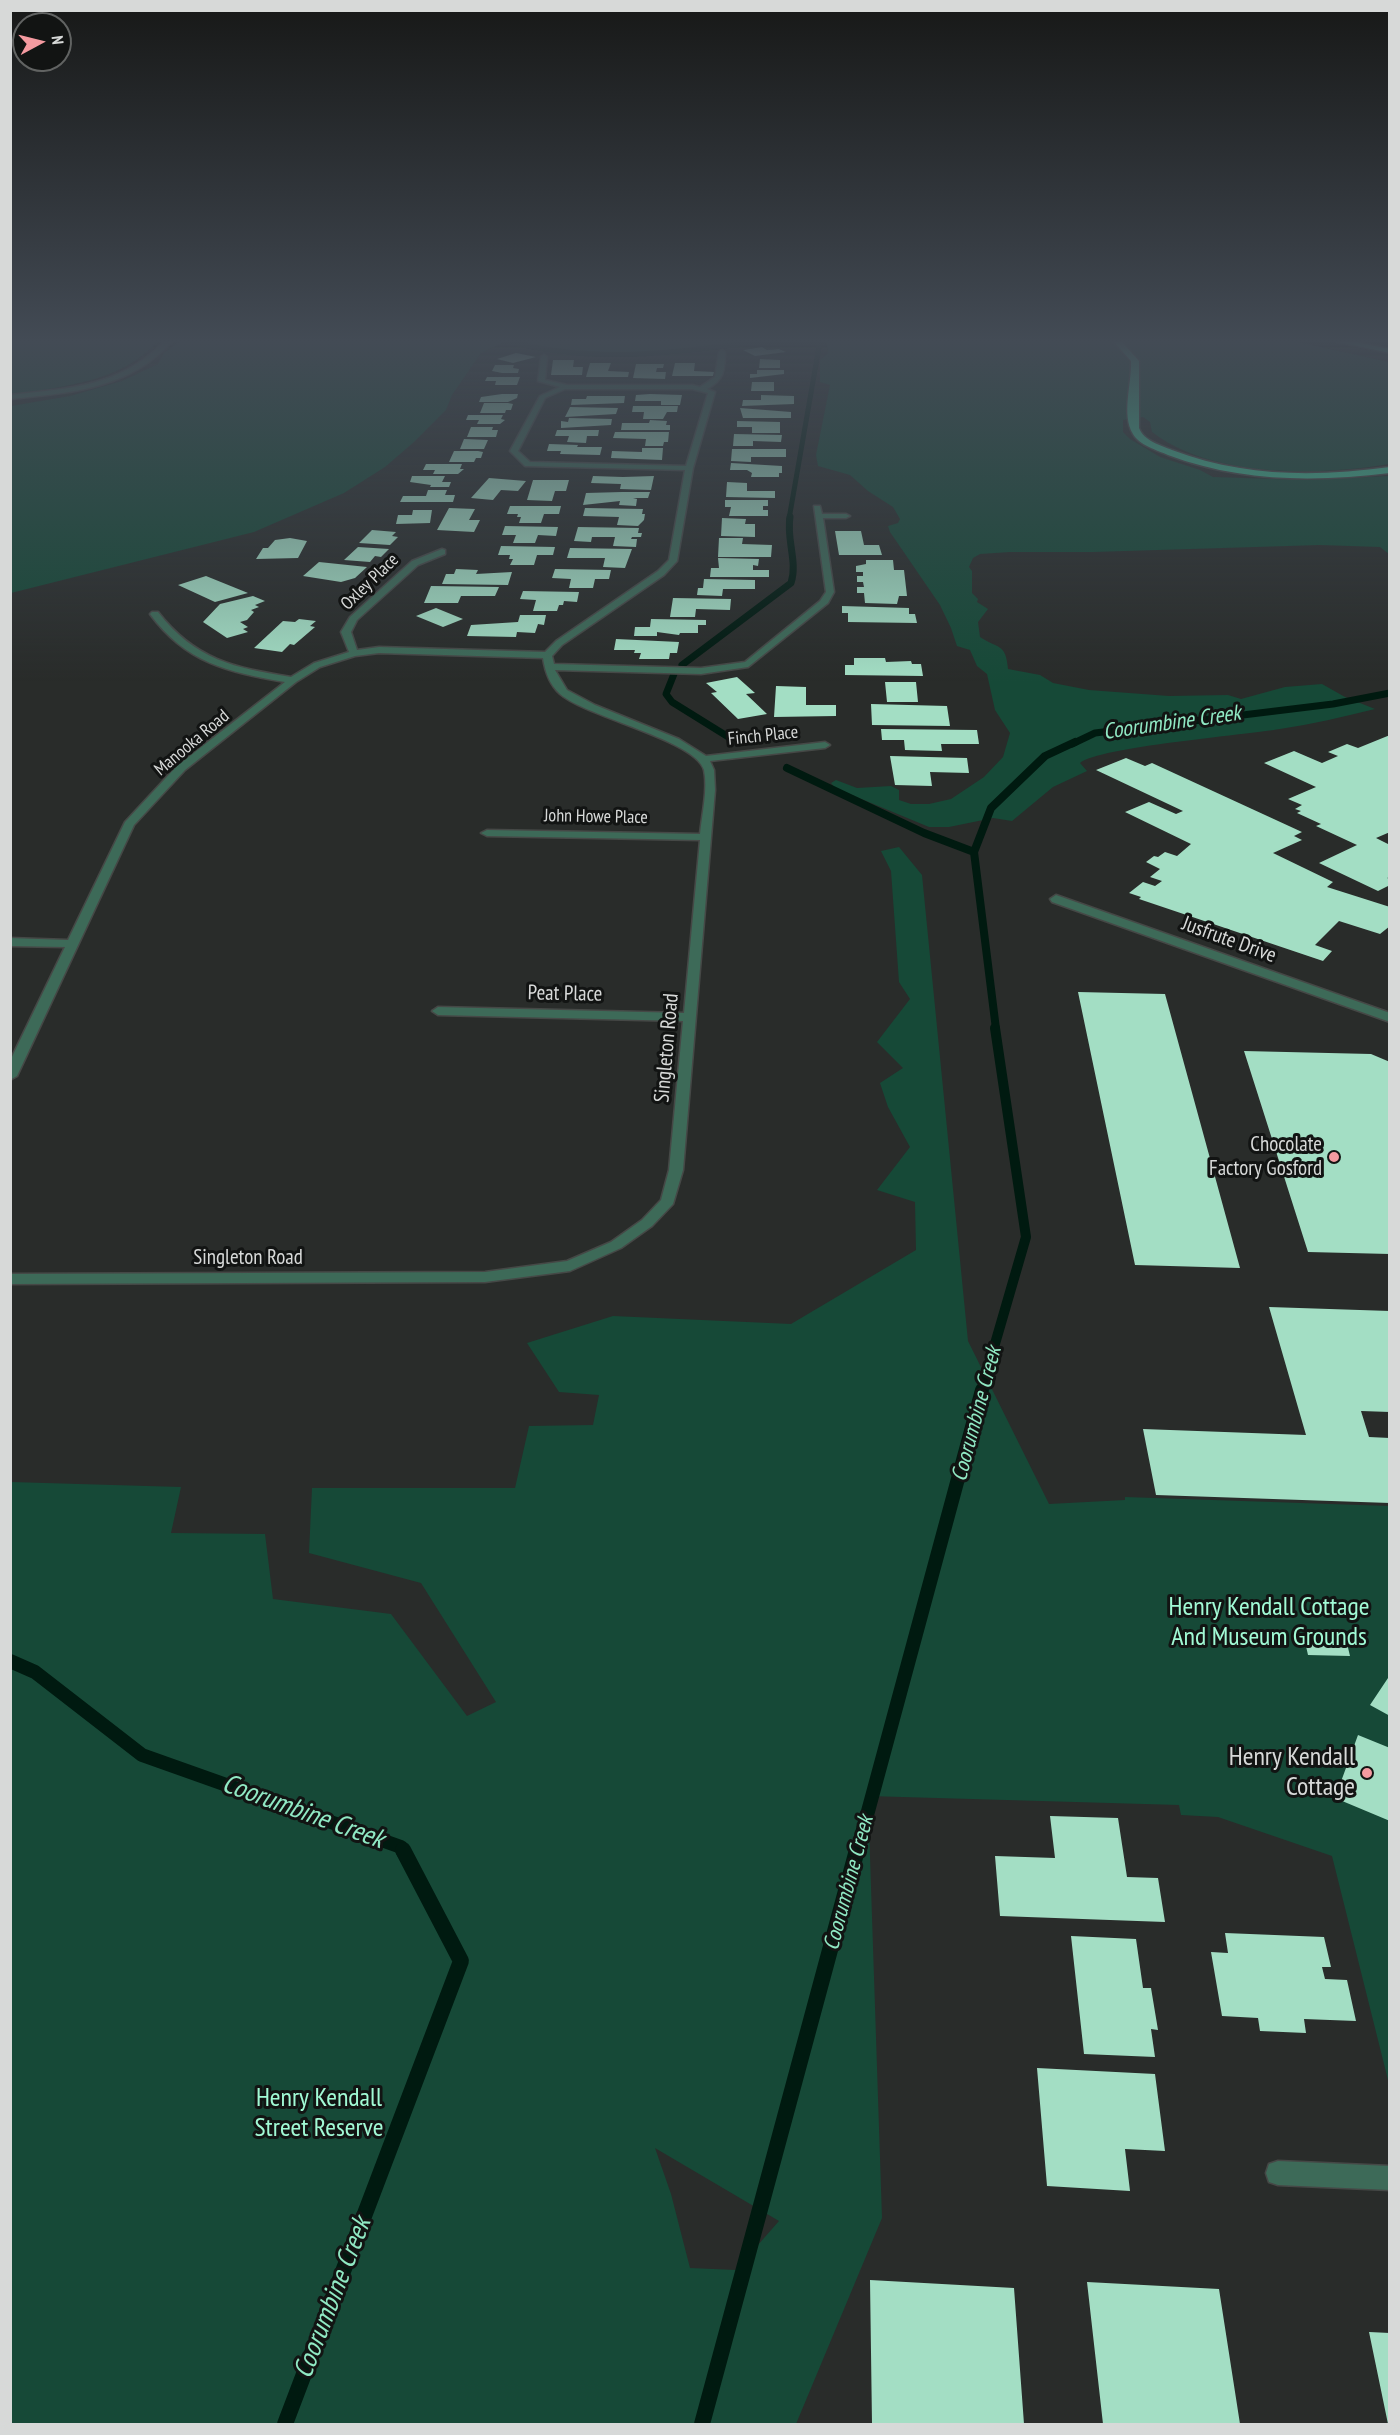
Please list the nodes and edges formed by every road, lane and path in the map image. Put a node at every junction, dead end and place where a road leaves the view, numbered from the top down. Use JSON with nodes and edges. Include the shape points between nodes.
{"nodes":[{"id":1,"x":518,"y":455,"type":"edge"},
{"id":2,"x":693,"y":455,"type":"edge"},
{"id":3,"x":1179,"y":455,"type":"edge"},
{"id":4,"x":689,"y":468,"type":"junction"},
{"id":5,"x":1389,"y":470,"type":"edge"},
{"id":6,"x":846,"y":516,"type":"dead end"},
{"id":7,"x":442,"y":552,"type":"dead end"},
{"id":8,"x":155,"y":614,"type":"dead end"},
{"id":9,"x":354,"y":653,"type":"junction"},
{"id":10,"x":548,"y":661,"type":"junction"},
{"id":11,"x":293,"y":680,"type":"junction"},
{"id":12,"x":825,"y":745,"type":"dead end"},
{"id":13,"x":704,"y":759,"type":"junction"},
{"id":14,"x":487,"y":833,"type":"dead end"},
{"id":15,"x":705,"y":837,"type":"junction"},
{"id":16,"x":1056,"y":899,"type":"dead end"},
{"id":17,"x":10,"y":942,"type":"edge"},
{"id":18,"x":73,"y":944,"type":"junction"},
{"id":19,"x":438,"y":1011,"type":"dead end"},
{"id":20,"x":690,"y":1017,"type":"junction"},
{"id":21,"x":1389,"y":1018,"type":"edge"},
{"id":22,"x":10,"y":1076,"type":"edge"},
{"id":23,"x":10,"y":1279,"type":"edge"},
{"id":24,"x":1278,"y":2173,"type":"dead end"},
{"id":25,"x":1389,"y":2178,"type":"edge"}],
"edges":[{"from":1,"to":4,"type":"street","via":[[528,464]]},
{"from":2,"to":4,"type":"street"},
{"from":3,"to":5,"type":"highway","via":[[1255,473],[1317,477]]},
{"from":4,"to":10,"type":"street","via":[[673,561],[559,643]]},
{"from":6,"to":10,"type":"street","name":"Manooka Road","via":[[817,512],[830,591],[824,603],[748,664],[701,671]]},
{"from":7,"to":9,"type":"street","name":"Oxley Place","via":[[415,562],[353,619],[346,632]]},
{"from":8,"to":11,"type":"street","via":[[180,645],[205,658],[229,668]]},
{"from":9,"to":10,"type":"street","name":"Manooka Road","via":[[416,649]]},
{"from":9,"to":11,"type":"street","name":"Manooka Road","via":[[317,665]]},
{"from":10,"to":13,"type":"street","via":[[551,675],[564,692],[675,741]]},
{"from":11,"to":18,"type":"street","name":"Manooka Road","via":[[181,768],[129,824]]},
{"from":12,"to":13,"type":"street","name":"Finch Place"},
{"from":13,"to":15,"type":"street","name":"Singleton Road","via":[[710,790]]},
{"from":14,"to":15,"type":"street","name":"John Howe Place"},
{"from":15,"to":20,"type":"street","name":"Singleton Road"},
{"from":16,"to":21,"type":"street","name":"Jusfrute Drive"},
{"from":17,"to":18,"type":"street"},
{"from":18,"to":22,"type":"street","name":"Manooka Road"},
{"from":19,"to":20,"type":"street","name":"Peat Place"},
{"from":20,"to":23,"type":"street","name":"Singleton Road","via":[[676,1170],[668,1201],[616,1245],[570,1266],[485,1278]]},
{"from":24,"to":25,"type":"street"}]}
